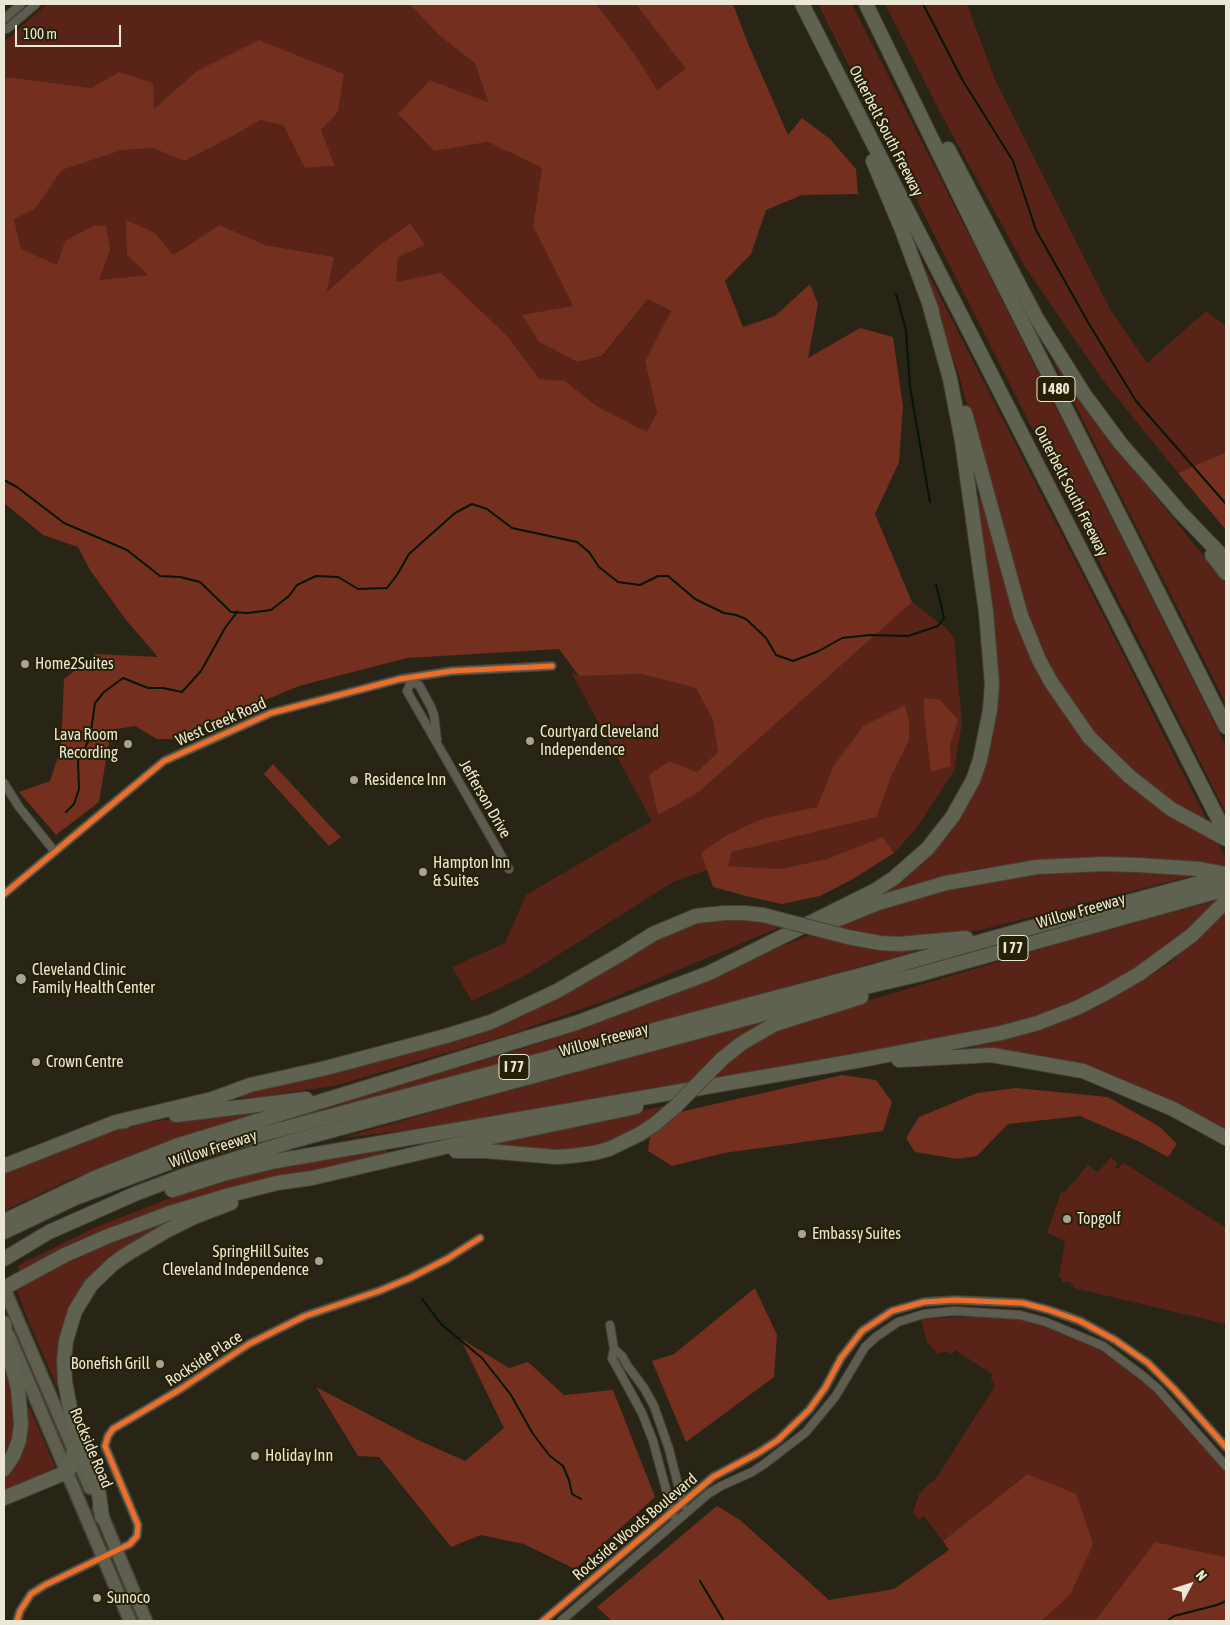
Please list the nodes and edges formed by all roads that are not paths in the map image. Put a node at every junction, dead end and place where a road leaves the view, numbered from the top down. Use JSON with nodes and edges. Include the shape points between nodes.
{"nodes":[{"id":1,"x":21,"y":4,"type":"edge"},
{"id":2,"x":36,"y":4,"type":"edge"},
{"id":3,"x":802,"y":4,"type":"edge"},
{"id":4,"x":866,"y":4,"type":"edge"},
{"id":5,"x":4,"y":19,"type":"edge"},
{"id":6,"x":4,"y":29,"type":"edge"},
{"id":7,"x":889,"y":50,"type":"junction"},
{"id":8,"x":833,"y":66,"type":"junction"},
{"id":9,"x":928,"y":303,"type":"junction"},
{"id":10,"x":1180,"y":512,"type":"junction"},
{"id":11,"x":1226,"y":560,"type":"edge"},
{"id":12,"x":1226,"y":574,"type":"edge"},
{"id":13,"x":552,"y":666,"type":"dead end"},
{"id":14,"x":410,"y":680,"type":"junction"},
{"id":15,"x":1226,"y":726,"type":"edge"},
{"id":16,"x":437,"y":742,"type":"junction"},
{"id":17,"x":4,"y":783,"type":"edge"},
{"id":18,"x":1226,"y":834,"type":"edge"},
{"id":19,"x":1226,"y":839,"type":"edge"},
{"id":20,"x":55,"y":852,"type":"junction"},
{"id":21,"x":510,"y":869,"type":"dead end"},
{"id":22,"x":1226,"y":875,"type":"edge"},
{"id":23,"x":1226,"y":889,"type":"edge"},
{"id":24,"x":4,"y":894,"type":"edge"},
{"id":25,"x":1226,"y":902,"type":"edge"},
{"id":26,"x":1136,"y":907,"type":"junction"},
{"id":27,"x":1029,"y":928,"type":"junction"},
{"id":28,"x":746,"y":953,"type":"junction"},
{"id":29,"x":917,"y":975,"type":"junction"},
{"id":30,"x":856,"y":1061,"type":"junction"},
{"id":31,"x":383,"y":1082,"type":"junction"},
{"id":32,"x":721,"y":1085,"type":"junction"},
{"id":33,"x":116,"y":1122,"type":"junction"},
{"id":34,"x":1226,"y":1138,"type":"edge"},
{"id":35,"x":408,"y":1157,"type":"junction"},
{"id":36,"x":4,"y":1166,"type":"edge"},
{"id":37,"x":312,"y":1178,"type":"junction"},
{"id":38,"x":5,"y":1225,"type":"edge"},
{"id":39,"x":480,"y":1238,"type":"dead end"},
{"id":40,"x":20,"y":1250,"type":"junction"},
{"id":41,"x":4,"y":1259,"type":"edge"},
{"id":42,"x":4,"y":1288,"type":"edge"},
{"id":43,"x":946,"y":1300,"type":"junction"},
{"id":44,"x":947,"y":1312,"type":"junction"},
{"id":45,"x":4,"y":1323,"type":"edge"},
{"id":46,"x":610,"y":1325,"type":"dead end"},
{"id":47,"x":614,"y":1349,"type":"junction"},
{"id":48,"x":644,"y":1388,"type":"junction"},
{"id":49,"x":632,"y":1396,"type":"junction"},
{"id":50,"x":1226,"y":1447,"type":"edge"},
{"id":51,"x":74,"y":1450,"type":"junction"},
{"id":52,"x":1226,"y":1466,"type":"edge"},
{"id":53,"x":4,"y":1469,"type":"edge"},
{"id":54,"x":67,"y":1472,"type":"junction"},
{"id":55,"x":4,"y":1498,"type":"edge"},
{"id":56,"x":682,"y":1502,"type":"junction"},
{"id":57,"x":671,"y":1512,"type":"junction"},
{"id":58,"x":686,"y":1514,"type":"junction"},
{"id":59,"x":102,"y":1517,"type":"junction"},
{"id":60,"x":676,"y":1522,"type":"junction"},
{"id":61,"x":116,"y":1550,"type":"junction"},
{"id":62,"x":103,"y":1557,"type":"junction"},
{"id":63,"x":17,"y":1621,"type":"edge"},
{"id":64,"x":130,"y":1621,"type":"edge"},
{"id":65,"x":146,"y":1621,"type":"edge"},
{"id":66,"x":543,"y":1621,"type":"edge"},
{"id":67,"x":561,"y":1621,"type":"edge"}],
"edges":[{"from":1,"to":5,"type":"street"},
{"from":2,"to":6,"type":"street"},
{"from":3,"to":8,"type":"highway","name":"Outerbelt South Freeway"},
{"from":4,"to":7,"type":"highway","name":"Outerbelt South Freeway","number":"I 480"},
{"from":7,"to":10,"type":"highway","via":[[930,116],[1056,350],[1116,437]]},
{"from":7,"to":15,"type":"highway","name":"Outerbelt South Freeway","number":"I 480"},
{"from":8,"to":9,"type":"highway","via":[[902,230]]},
{"from":8,"to":18,"type":"highway","name":"Outerbelt South Freeway"},
{"from":9,"to":19,"type":"highway","via":[[960,394],[1016,597],[1039,660],[1051,682],[1076,720],[1108,758],[1150,794]]},
{"from":9,"to":28,"type":"highway","via":[[956,405],[986,612],[992,684],[980,760],[963,799],[940,834],[894,878]]},
{"from":10,"to":11,"type":"highway"},
{"from":10,"to":12,"type":"highway"},
{"from":13,"to":14,"type":"street","name":"West Creek Road","via":[[452,671]]},
{"from":14,"to":16,"type":"street","name":"Jefferson Drive","via":[[407,690]]},
{"from":14,"to":16,"type":"street","name":"Jefferson Drive","via":[[419,684],[431,707]]},
{"from":14,"to":20,"type":"street","name":"West Creek Road","via":[[400,679],[271,713],[165,760]]},
{"from":16,"to":21,"type":"street","name":"Jefferson Drive"},
{"from":17,"to":20,"type":"street"},
{"from":20,"to":24,"type":"street","name":"West Creek Road"},
{"from":22,"to":26,"type":"highway","name":"Willow Freeway","number":"I 77"},
{"from":22,"to":28,"type":"highway","via":[[1200,869],[1102,864],[1037,867],[980,876],[894,898]]},
{"from":23,"to":26,"type":"highway","name":"Willow Freeway","number":"I 77"},
{"from":25,"to":30,"type":"highway","via":[[1165,956],[1079,1007],[1038,1023],[1002,1032]]},
{"from":26,"to":27,"type":"highway","name":"Willow Freeway","number":"I 77"},
{"from":26,"to":29,"type":"highway","name":"Willow Freeway","number":"I 77"},
{"from":27,"to":33,"type":"highway","bridge":true,"via":[[967,938],[880,943],[762,915],[724,913],[696,916],[653,934],[557,992],[490,1022],[250,1085],[212,1099]]},
{"from":27,"to":38,"type":"highway","name":"Willow Freeway","number":"I 77","via":[[204,1150]]},
{"from":28,"to":31,"type":"highway","via":[[709,973],[576,1023]]},
{"from":29,"to":35,"type":"highway","bridge":true,"via":[[775,1024],[722,1059],[655,1124],[609,1149],[557,1157],[467,1151]]},
{"from":29,"to":40,"type":"highway","name":"Willow Freeway","number":"I 77","via":[[227,1161],[96,1210]]},
{"from":30,"to":32,"type":"highway"},
{"from":30,"to":34,"type":"highway","via":[[992,1056],[1083,1071],[1173,1109]]},
{"from":31,"to":33,"type":"highway","via":[[306,1099]]},
{"from":31,"to":38,"type":"highway","via":[[176,1146],[97,1177]]},
{"from":32,"to":35,"type":"highway","via":[[691,1095]]},
{"from":32,"to":40,"type":"highway","via":[[247,1168],[141,1200],[46,1242]]},
{"from":33,"to":36,"type":"highway"},
{"from":35,"to":37,"type":"highway"},
{"from":37,"to":42,"type":"highway","via":[[255,1188],[170,1213],[106,1237]]},
{"from":37,"to":59,"type":"highway","via":[[224,1205],[166,1230],[113,1264],[82,1298],[66,1341],[65,1382],[73,1423],[99,1494]]},
{"from":39,"to":61,"type":"street","name":"Rockside Place","via":[[410,1278],[305,1316],[249,1344],[113,1429],[106,1446],[138,1525],[137,1536],[130,1544]]},
{"from":40,"to":41,"type":"highway","name":"Willow Freeway","number":"I 77"},
{"from":42,"to":51,"type":"main road","name":"Rockside Road"},
{"from":43,"to":44,"type":"street"},
{"from":43,"to":50,"type":"street","name":"Rockside Woods Boulevard","via":[[1022,1303],[1080,1321],[1148,1363]]},
{"from":43,"to":56,"type":"street","name":"Rockside Woods Boulevard","via":[[892,1311],[862,1331],[808,1411],[778,1440],[713,1477]]},
{"from":44,"to":52,"type":"street","name":"Rockside Woods Boulevard","via":[[1020,1315],[1046,1322],[1103,1346],[1158,1389]]},
{"from":44,"to":58,"type":"street","name":"Rockside Woods Boulevard","via":[[924,1314],[898,1322],[876,1337],[865,1347],[835,1397],[806,1432],[763,1465],[708,1494]]},
{"from":45,"to":53,"type":"highway","via":[[18,1388],[21,1424],[13,1456]]},
{"from":45,"to":54,"type":"main road","name":"Rockside Road"},
{"from":46,"to":47,"type":"street"},
{"from":47,"to":48,"type":"street"},
{"from":47,"to":49,"type":"street","via":[[612,1358]]},
{"from":48,"to":49,"type":"street"},
{"from":48,"to":56,"type":"street","via":[[663,1430]]},
{"from":49,"to":57,"type":"street","via":[[653,1441]]},
{"from":51,"to":54,"type":"highway"},
{"from":51,"to":59,"type":"main road","name":"Rockside Road"},
{"from":54,"to":55,"type":"highway"},
{"from":54,"to":62,"type":"main road","name":"Rockside Road"},
{"from":56,"to":57,"type":"street","name":"Rockside Woods Boulevard"},
{"from":56,"to":58,"type":"street"},
{"from":57,"to":60,"type":"street"},
{"from":57,"to":66,"type":"street","name":"Rockside Woods Boulevard"},
{"from":58,"to":60,"type":"street","name":"Rockside Woods Boulevard"},
{"from":59,"to":61,"type":"main road","name":"Rockside Road"},
{"from":60,"to":67,"type":"street","name":"Rockside Woods Boulevard"},
{"from":61,"to":62,"type":"street","name":"Rockside Place"},
{"from":61,"to":65,"type":"main road","name":"Rockside Road"},
{"from":62,"to":63,"type":"street","name":"Rockside Place","via":[[31,1594]]},
{"from":62,"to":64,"type":"main road","name":"Rockside Road"}]}
